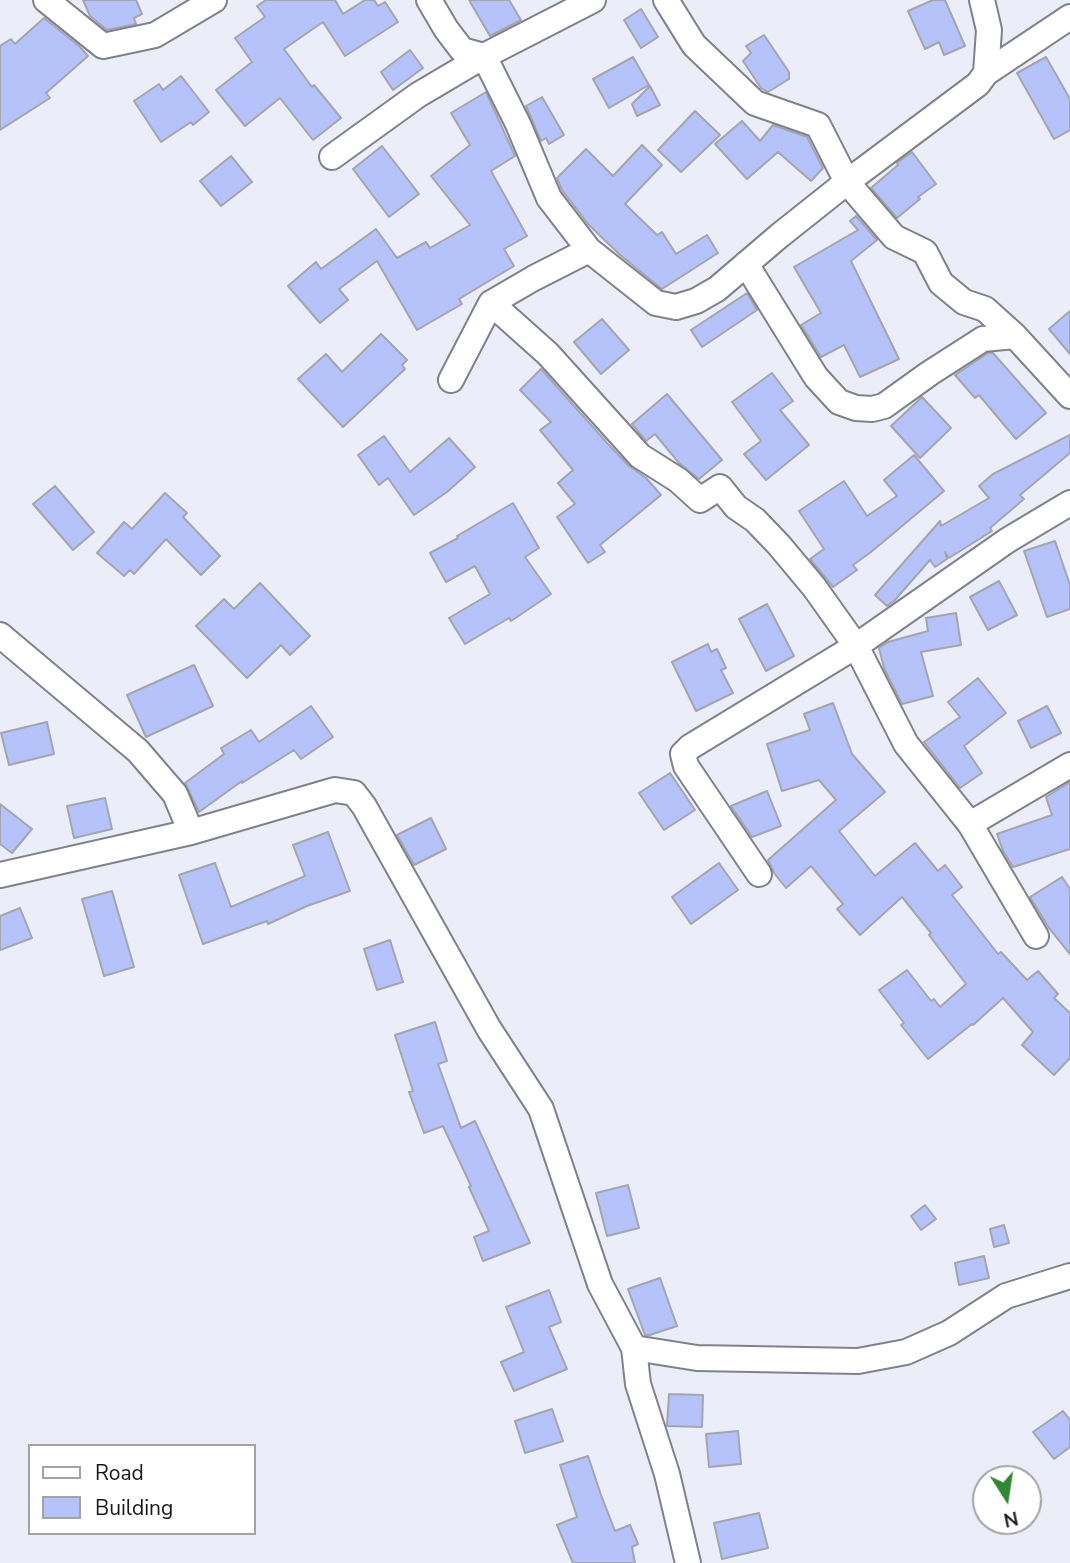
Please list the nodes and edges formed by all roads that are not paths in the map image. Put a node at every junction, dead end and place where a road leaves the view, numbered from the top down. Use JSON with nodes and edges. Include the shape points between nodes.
{"nodes":[{"id":1,"x":46,"y":0,"type":"edge"},
{"id":2,"x":214,"y":0,"type":"edge"},
{"id":3,"x":429,"y":0,"type":"edge"},
{"id":4,"x":593,"y":0,"type":"edge"},
{"id":5,"x":666,"y":0,"type":"edge"},
{"id":6,"x":982,"y":0,"type":"edge"},
{"id":7,"x":1070,"y":17,"type":"edge"},
{"id":8,"x":484,"y":56,"type":"junction"},
{"id":9,"x":986,"y":73,"type":"junction"},
{"id":10,"x":332,"y":157,"type":"dead end"},
{"id":11,"x":848,"y":182,"type":"junction"},
{"id":12,"x":589,"y":250,"type":"junction"},
{"id":13,"x":746,"y":264,"type":"junction"},
{"id":14,"x":491,"y":303,"type":"junction"},
{"id":15,"x":1015,"y":336,"type":"junction"},
{"id":16,"x":451,"y":380,"type":"dead end"},
{"id":17,"x":1070,"y":397,"type":"edge"},
{"id":18,"x":1070,"y":503,"type":"edge"},
{"id":19,"x":0,"y":635,"type":"edge"},
{"id":20,"x":856,"y":646,"type":"junction"},
{"id":21,"x":1070,"y":765,"type":"edge"},
{"id":22,"x":970,"y":824,"type":"junction"},
{"id":23,"x":191,"y":832,"type":"junction"},
{"id":24,"x":0,"y":874,"type":"edge"},
{"id":25,"x":759,"y":874,"type":"dead end"},
{"id":26,"x":1036,"y":936,"type":"dead end"},
{"id":27,"x":1070,"y":1276,"type":"edge"},
{"id":28,"x":634,"y":1348,"type":"junction"},
{"id":29,"x":688,"y":1563,"type":"edge"}],
"edges":[{"from":1,"to":2,"type":"street","via":[[103,46],[155,35]]},
{"from":3,"to":8,"type":"street","via":[[462,50]]},
{"from":4,"to":8,"type":"street"},
{"from":5,"to":11,"type":"street","via":[[694,45],[755,103],[818,125]]},
{"from":6,"to":9,"type":"street","via":[[989,30]]},
{"from":7,"to":9,"type":"street"},
{"from":8,"to":10,"type":"street","via":[[418,95]]},
{"from":8,"to":12,"type":"street","via":[[549,198]]},
{"from":9,"to":11,"type":"street"},
{"from":11,"to":13,"type":"street"},
{"from":11,"to":15,"type":"street","via":[[894,237],[925,252],[941,283],[964,302],[985,309]]},
{"from":12,"to":13,"type":"street","via":[[656,303],[676,307],[717,289]]},
{"from":12,"to":14,"type":"street"},
{"from":13,"to":15,"type":"street","via":[[816,377],[839,402],[856,408],[884,406],[984,339]]},
{"from":14,"to":16,"type":"street"},
{"from":14,"to":20,"type":"street","via":[[548,354],[640,456],[700,499],[720,487],[814,587]]},
{"from":15,"to":17,"type":"street"},
{"from":18,"to":20,"type":"street","via":[[1008,540]]},
{"from":19,"to":23,"type":"street","via":[[138,751],[175,794]]},
{"from":20,"to":22,"type":"street","via":[[906,744]]},
{"from":20,"to":25,"type":"street","via":[[683,754],[686,766]]},
{"from":21,"to":22,"type":"street"},
{"from":22,"to":26,"type":"street"},
{"from":23,"to":24,"type":"street"},
{"from":23,"to":28,"type":"street","via":[[335,790],[354,793],[489,1029],[541,1109],[600,1283]]},
{"from":27,"to":28,"type":"street","via":[[1006,1296],[949,1333],[906,1352],[858,1361],[697,1358]]},
{"from":28,"to":29,"type":"street","via":[[638,1384],[667,1474]]}]}
